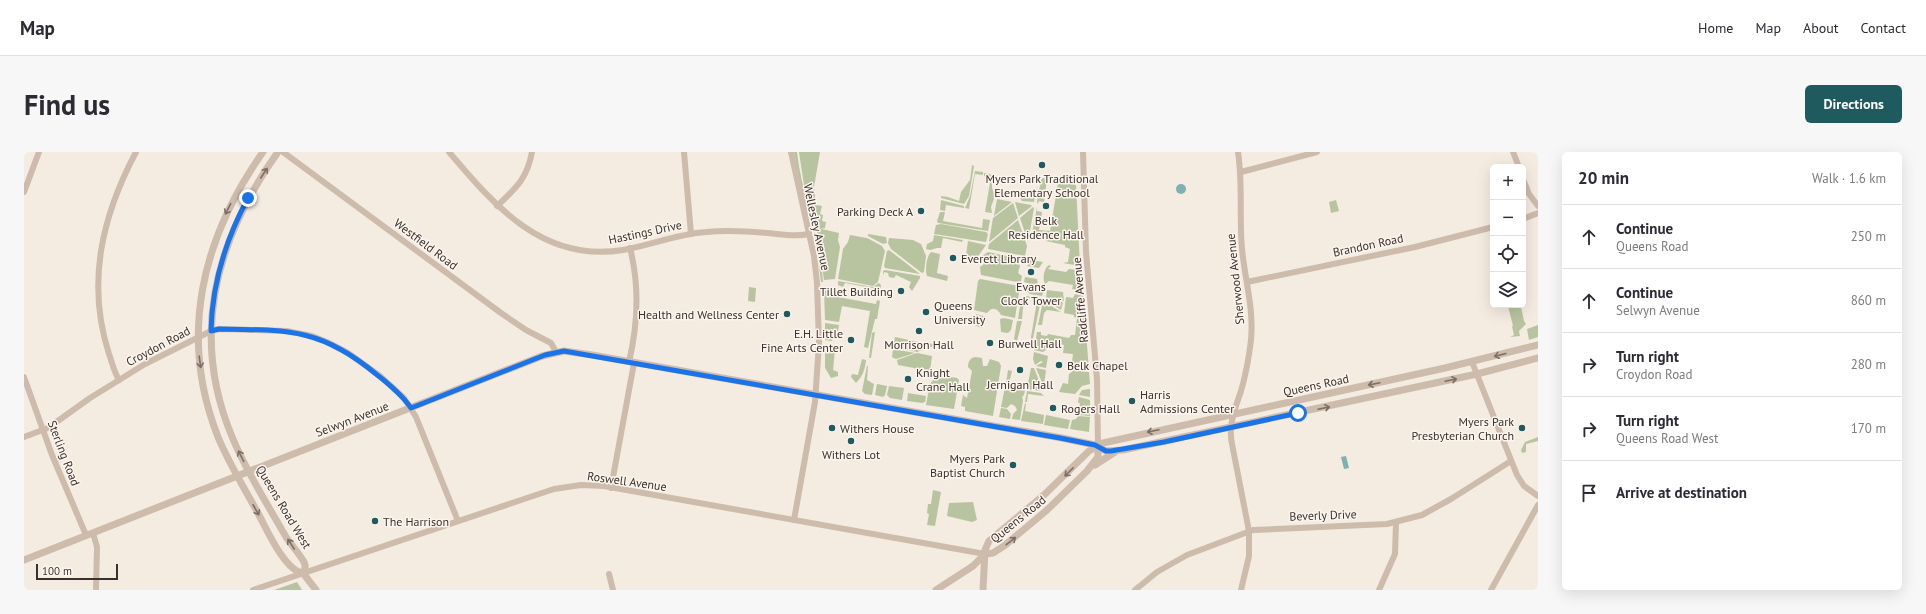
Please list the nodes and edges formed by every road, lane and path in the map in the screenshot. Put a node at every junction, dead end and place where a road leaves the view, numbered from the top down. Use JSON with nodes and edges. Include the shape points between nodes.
{"nodes":[{"id":1,"x":38,"y":152,"type":"edge"},
{"id":2,"x":136,"y":152,"type":"edge"},
{"id":3,"x":263,"y":152,"type":"edge"},
{"id":4,"x":278,"y":152,"type":"edge"},
{"id":5,"x":283,"y":152,"type":"edge"},
{"id":6,"x":449,"y":152,"type":"edge"},
{"id":7,"x":532,"y":152,"type":"edge"},
{"id":8,"x":684,"y":152,"type":"edge"},
{"id":9,"x":791,"y":152,"type":"edge"},
{"id":10,"x":1083,"y":152,"type":"edge"},
{"id":11,"x":1238,"y":152,"type":"edge"},
{"id":12,"x":1317,"y":152,"type":"edge"},
{"id":13,"x":1514,"y":152,"type":"edge"},
{"id":14,"x":1303,"y":154,"type":"edge"},
{"id":15,"x":1518,"y":164,"type":"edge"},
{"id":16,"x":1241,"y":172,"type":"junction"},
{"id":17,"x":1526,"y":186,"type":"edge"},
{"id":18,"x":24,"y":192,"type":"edge"},
{"id":19,"x":497,"y":206,"type":"junction"},
{"id":20,"x":1538,"y":206,"type":"edge"},
{"id":21,"x":1538,"y":213,"type":"edge"},
{"id":22,"x":1526,"y":218,"type":"edge"},
{"id":23,"x":1490,"y":228,"type":"edge"},
{"id":24,"x":691,"y":234,"type":"junction"},
{"id":25,"x":809,"y":234,"type":"junction"},
{"id":26,"x":630,"y":248,"type":"junction"},
{"id":27,"x":1247,"y":282,"type":"junction"},
{"id":28,"x":211,"y":331,"type":"junction"},
{"id":29,"x":198,"y":338,"type":"junction"},
{"id":30,"x":1538,"y":345,"type":"edge"},
{"id":31,"x":556,"y":352,"type":"junction"},
{"id":32,"x":1538,"y":358,"type":"edge"},
{"id":33,"x":631,"y":362,"type":"junction"},
{"id":34,"x":1472,"y":362,"type":"junction"},
{"id":35,"x":1477,"y":374,"type":"junction"},
{"id":36,"x":24,"y":377,"type":"edge"},
{"id":37,"x":119,"y":380,"type":"junction"},
{"id":38,"x":1355,"y":388,"type":"junction"},
{"id":39,"x":816,"y":394,"type":"junction"},
{"id":40,"x":1358,"y":400,"type":"junction"},
{"id":41,"x":411,"y":408,"type":"junction"},
{"id":42,"x":1233,"y":414,"type":"junction"},
{"id":43,"x":1231,"y":428,"type":"junction"},
{"id":44,"x":43,"y":430,"type":"junction"},
{"id":45,"x":24,"y":437,"type":"edge"},
{"id":46,"x":1098,"y":446,"type":"junction"},
{"id":47,"x":1123,"y":450,"type":"junction"},
{"id":48,"x":1511,"y":461,"type":"junction"},
{"id":49,"x":249,"y":471,"type":"junction"},
{"id":50,"x":1087,"y":471,"type":"junction"},
{"id":51,"x":237,"y":476,"type":"junction"},
{"id":52,"x":611,"y":488,"type":"junction"},
{"id":53,"x":1538,"y":496,"type":"edge"},
{"id":54,"x":1538,"y":505,"type":"edge"},
{"id":55,"x":794,"y":520,"type":"junction"},
{"id":56,"x":458,"y":521,"type":"junction"},
{"id":57,"x":1396,"y":523,"type":"junction"},
{"id":58,"x":1249,"y":531,"type":"junction"},
{"id":59,"x":93,"y":532,"type":"junction"},
{"id":60,"x":86,"y":535,"type":"junction"},
{"id":61,"x":985,"y":554,"type":"junction"},
{"id":62,"x":24,"y":560,"type":"edge"},
{"id":63,"x":303,"y":573,"type":"junction"},
{"id":64,"x":609,"y":574,"type":"dead end"},
{"id":65,"x":96,"y":590,"type":"edge"},
{"id":66,"x":253,"y":590,"type":"edge"},
{"id":67,"x":316,"y":590,"type":"edge"},
{"id":68,"x":614,"y":590,"type":"edge"},
{"id":69,"x":936,"y":590,"type":"edge"},
{"id":70,"x":983,"y":590,"type":"edge"},
{"id":71,"x":1135,"y":590,"type":"edge"},
{"id":72,"x":1241,"y":590,"type":"edge"},
{"id":73,"x":1379,"y":590,"type":"edge"},
{"id":74,"x":1491,"y":590,"type":"edge"}],
"edges":[{"from":1,"to":18,"type":"street"},
{"from":2,"to":37,"type":"street","via":[[110,214],[97,272],[100,321]]},
{"from":3,"to":29,"type":"street","name":"Queens Road West","one_way":true,"via":[[221,223],[201,294]]},
{"from":28,"to":4,"type":"street","name":"Queens Road West","one_way":true,"via":[[215,291],[229,240],[248,198]]},
{"from":5,"to":31,"type":"street","name":"Westfield Road","via":[[501,313],[551,343]]},
{"from":6,"to":19,"type":"street","name":"Hastings Drive"},
{"from":7,"to":19,"type":"street","via":[[524,178]]},
{"from":8,"to":24,"type":"street"},
{"from":9,"to":25,"type":"street","name":"Wellesley Avenue"},
{"from":10,"to":46,"type":"street","name":"Radcliffe Avenue","via":[[1086,252],[1097,379]]},
{"from":11,"to":16,"type":"street","name":"Sherwood Avenue"},
{"from":12,"to":14,"type":"street"},
{"from":13,"to":15,"type":"street"},
{"from":14,"to":16,"type":"street"},
{"from":16,"to":27,"type":"street","name":"Sherwood Avenue","via":[[1241,233]]},
{"from":17,"to":20,"type":"street"},
{"from":19,"to":26,"type":"street","name":"Hastings Drive","via":[[526,228],[559,245],[594,251]]},
{"from":21,"to":22,"type":"street"},
{"from":23,"to":27,"type":"street","name":"Brandon Road","via":[[1409,248]]},
{"from":24,"to":25,"type":"street","name":"Hastings Drive","via":[[737,231]]},
{"from":24,"to":26,"type":"street","name":"Hastings Drive"},
{"from":25,"to":39,"type":"street","name":"Wellesley Avenue","via":[[817,283],[819,343]]},
{"from":26,"to":33,"type":"street","via":[[636,280],[637,308]]},
{"from":27,"to":42,"type":"street","name":"Sherwood Avenue","via":[[1251,316],[1250,344],[1246,371]]},
{"from":28,"to":29,"type":"street","name":"Croydon Road"},
{"from":28,"to":41,"type":"street","name":"Croydon Road","via":[[281,330],[317,338],[342,349],[363,363],[394,389]]},
{"from":49,"to":28,"type":"street","name":"Queens Road West","one_way":true,"via":[[230,432],[218,394]]},
{"from":29,"to":37,"type":"street","name":"Croydon Road"},
{"from":29,"to":51,"type":"street","name":"Queens Road West","one_way":true,"via":[[208,408],[219,439]]},
{"from":30,"to":34,"type":"street","name":"Queens Road","one_way":true},
{"from":31,"to":33,"type":"street","name":"Selwyn Avenue","via":[[567,351]]},
{"from":31,"to":41,"type":"street","name":"Selwyn Avenue"},
{"from":32,"to":35,"type":"street","name":"Queens Road"},
{"from":33,"to":39,"type":"street","name":"Selwyn Avenue"},
{"from":33,"to":52,"type":"street"},
{"from":34,"to":35,"type":"street"},
{"from":34,"to":38,"type":"street","name":"Queens Road","one_way":true},
{"from":40,"to":35,"type":"street","name":"Queens Road","one_way":true},
{"from":35,"to":48,"type":"street"},
{"from":36,"to":44,"type":"street","name":"Sterling Road"},
{"from":37,"to":44,"type":"street","name":"Croydon Road"},
{"from":38,"to":40,"type":"street"},
{"from":38,"to":42,"type":"street","name":"Queens Road"},
{"from":39,"to":46,"type":"street","name":"Selwyn Avenue"},
{"from":39,"to":55,"type":"street","name":"Wellesley Avenue"},
{"from":43,"to":40,"type":"street","name":"Queens Road","one_way":true},
{"from":41,"to":49,"type":"street","name":"Selwyn Avenue"},
{"from":41,"to":56,"type":"street","name":"Croydon Road"},
{"from":42,"to":43,"type":"street","name":"Sherwood Avenue"},
{"from":42,"to":46,"type":"street","name":"Queens Road","one_way":true,"via":[[1111,440]]},
{"from":43,"to":47,"type":"street","name":"Queens Road"},
{"from":43,"to":58,"type":"street","name":"Sherwood Avenue"},
{"from":44,"to":45,"type":"street","name":"Croydon Road"},
{"from":44,"to":60,"type":"street","name":"Sterling Road"},
{"from":46,"to":47,"type":"street","name":"Queens Road","via":[[1106,451]]},
{"from":46,"to":50,"type":"street","name":"Queens Road","via":[[1098,456]]},
{"from":46,"to":61,"type":"street","name":"Queens Road","one_way":true,"via":[[1089,451],[1034,504],[991,539]]},
{"from":47,"to":50,"type":"street"},
{"from":48,"to":53,"type":"street","via":[[1524,486]]},
{"from":48,"to":57,"type":"street","name":"Beverly Drive","via":[[1432,510]]},
{"from":49,"to":51,"type":"street","name":"Selwyn Avenue"},
{"from":63,"to":49,"type":"street","name":"Queens Road West","one_way":true,"via":[[304,562]]},
{"from":61,"to":50,"type":"street","name":"Queens Road","one_way":true,"via":[[995,552],[1015,537],[1061,498]]},
{"from":51,"to":59,"type":"street","name":"Selwyn Avenue"},
{"from":51,"to":63,"type":"street","name":"Queens Road West","one_way":true,"via":[[281,553],[293,569]]},
{"from":52,"to":55,"type":"street","name":"Roswell Avenue"},
{"from":52,"to":56,"type":"street","name":"Roswell Avenue","via":[[588,485],[559,488]]},
{"from":54,"to":74,"type":"street"},
{"from":55,"to":61,"type":"street","name":"Roswell Avenue"},
{"from":56,"to":63,"type":"street","name":"Roswell Avenue"},
{"from":57,"to":58,"type":"street","name":"Beverly Drive"},
{"from":57,"to":73,"type":"street","via":[[1395,554]]},
{"from":58,"to":71,"type":"street","name":"Beverly Drive","via":[[1175,561]]},
{"from":58,"to":72,"type":"street","name":"Sherwood Avenue","via":[[1249,556]]},
{"from":59,"to":60,"type":"street","name":"Selwyn Avenue"},
{"from":59,"to":65,"type":"street","via":[[97,548]]},
{"from":60,"to":62,"type":"street","name":"Selwyn Avenue"},
{"from":61,"to":69,"type":"street","via":[[973,566]]},
{"from":61,"to":70,"type":"street"},
{"from":63,"to":66,"type":"street","name":"Roswell Avenue"},
{"from":63,"to":67,"type":"street"},
{"from":64,"to":68,"type":"street"}]}
